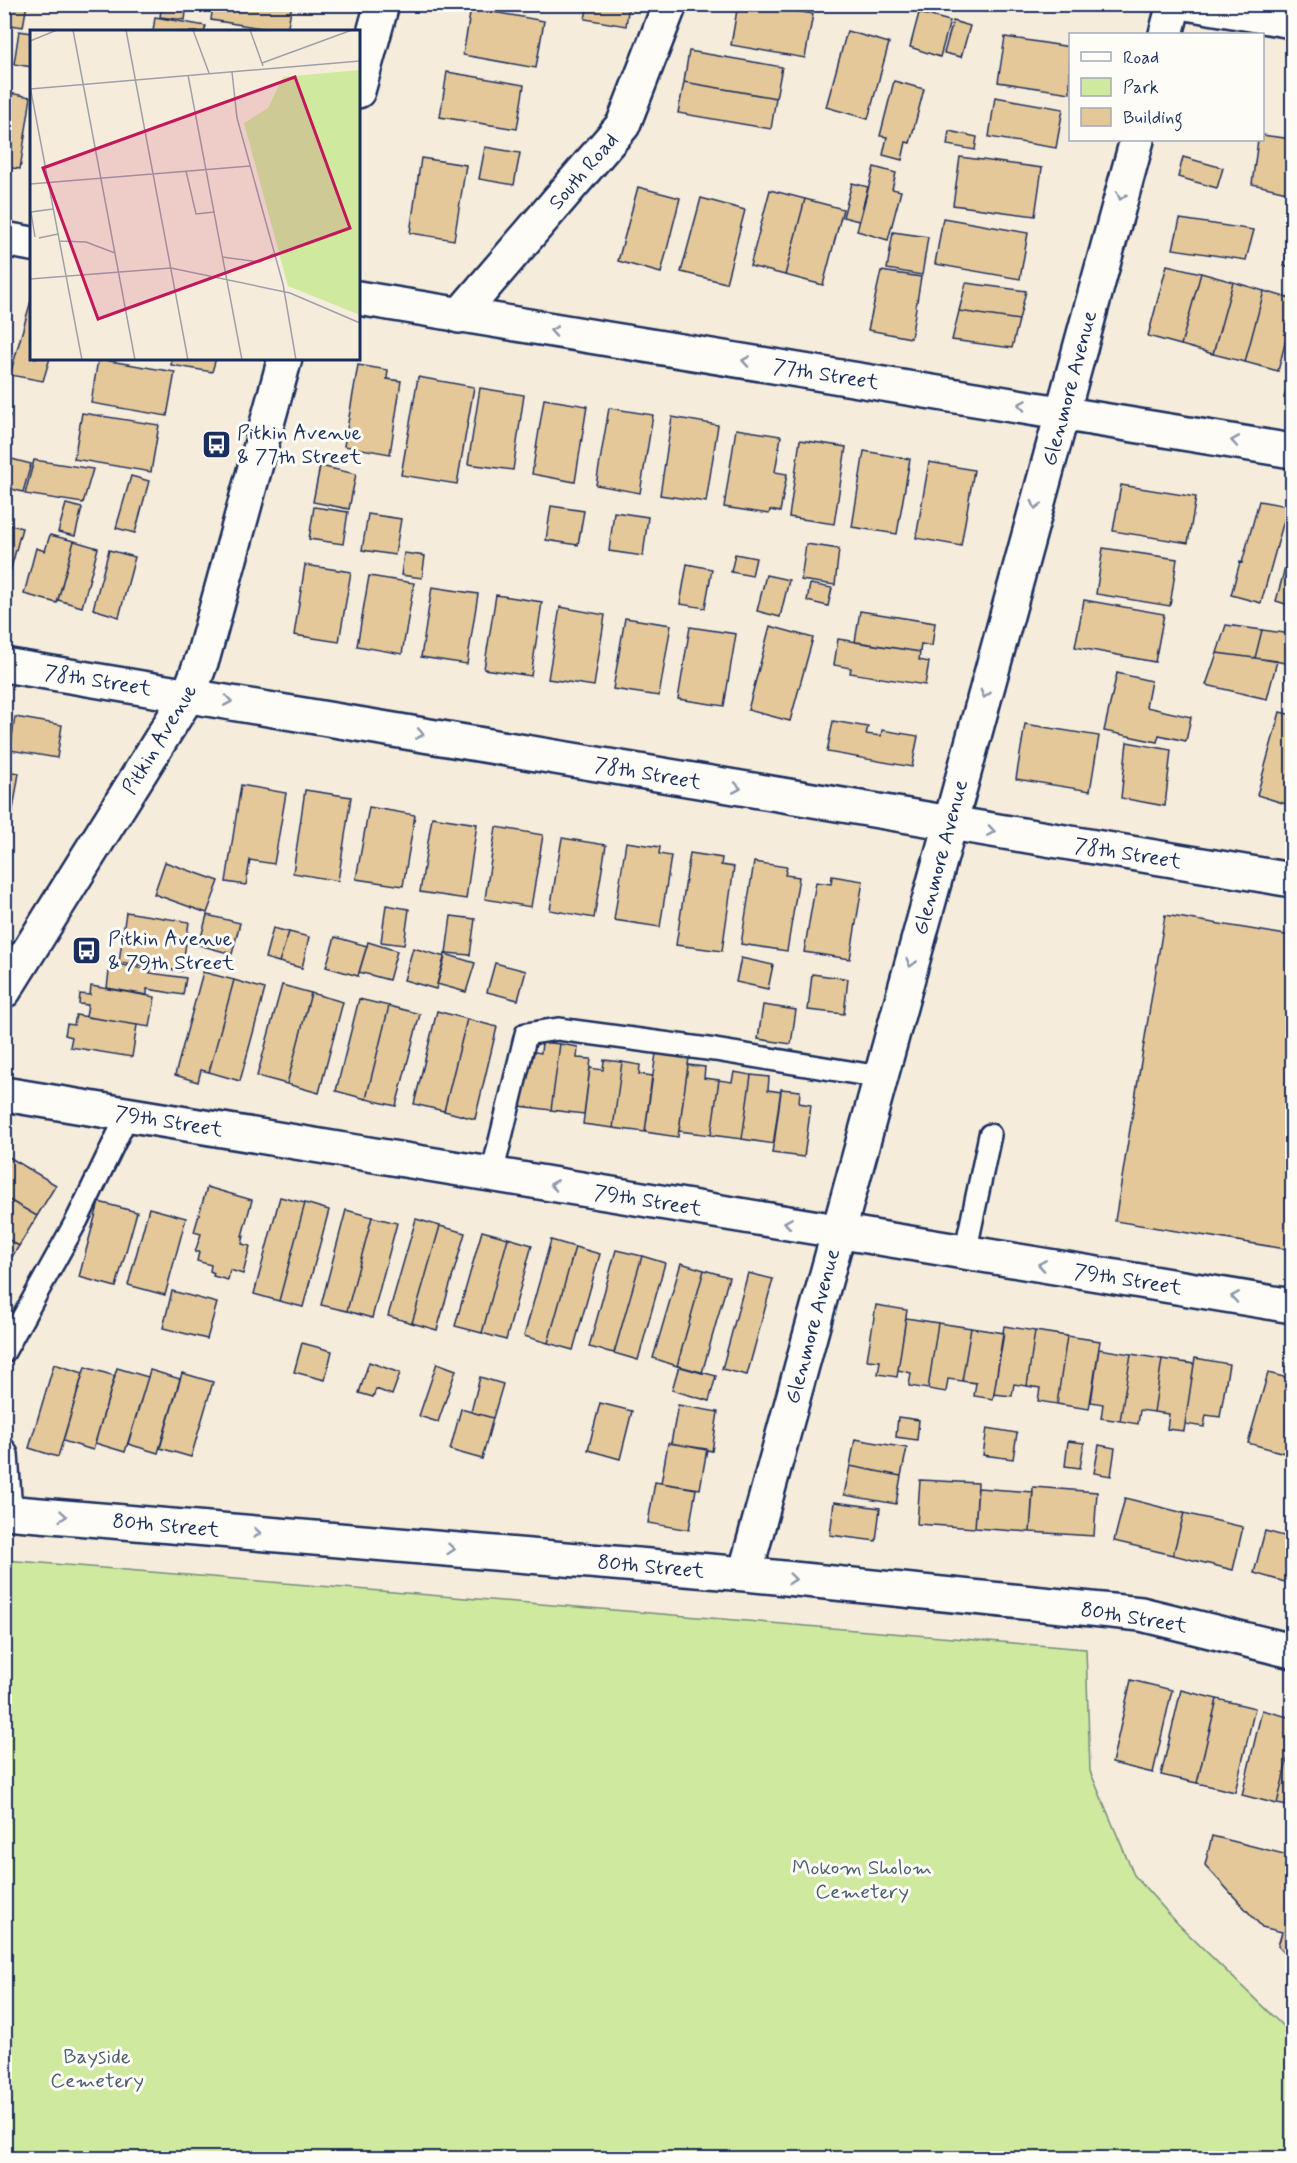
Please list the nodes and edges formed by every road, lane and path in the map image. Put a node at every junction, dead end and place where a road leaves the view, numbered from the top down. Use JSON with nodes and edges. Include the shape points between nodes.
{"nodes":[{"id":1,"x":382,"y":4,"type":"edge"},
{"id":2,"x":670,"y":4,"type":"edge"},
{"id":3,"x":1174,"y":4,"type":"edge"},
{"id":4,"x":1192,"y":4,"type":"edge"},
{"id":5,"x":1293,"y":21,"type":"edge"},
{"id":6,"x":1166,"y":33,"type":"edge"},
{"id":7,"x":360,"y":84,"type":"edge"},
{"id":8,"x":1137,"y":141,"type":"edge"},
{"id":9,"x":4,"y":239,"type":"edge"},
{"id":10,"x":30,"y":244,"type":"edge"},
{"id":11,"x":360,"y":298,"type":"edge"},
{"id":12,"x":459,"y":316,"type":"junction"},
{"id":13,"x":284,"y":360,"type":"edge"},
{"id":14,"x":1062,"y":412,"type":"junction"},
{"id":15,"x":1293,"y":451,"type":"edge"},
{"id":16,"x":4,"y":665,"type":"edge"},
{"id":17,"x":189,"y":694,"type":"junction"},
{"id":18,"x":950,"y":824,"type":"junction"},
{"id":19,"x":1293,"y":880,"type":"edge"},
{"id":20,"x":4,"y":991,"type":"edge"},
{"id":21,"x":880,"y":1077,"type":"junction"},
{"id":22,"x":4,"y":1094,"type":"edge"},
{"id":23,"x":128,"y":1114,"type":"junction"},
{"id":24,"x":990,"y":1135,"type":"dead end"},
{"id":25,"x":492,"y":1174,"type":"junction"},
{"id":26,"x":838,"y":1232,"type":"junction"},
{"id":27,"x":965,"y":1252,"type":"junction"},
{"id":28,"x":1293,"y":1306,"type":"edge"},
{"id":29,"x":4,"y":1352,"type":"edge"},
{"id":30,"x":4,"y":1449,"type":"edge"},
{"id":31,"x":8,"y":1512,"type":"edge"},
{"id":32,"x":745,"y":1574,"type":"junction"},
{"id":33,"x":1293,"y":1651,"type":"edge"}],
"edges":[{"from":1,"to":7,"type":"street"},
{"from":2,"to":12,"type":"street","name":"South Road","via":[[623,125]]},
{"from":3,"to":6,"type":"street"},
{"from":4,"to":5,"type":"street"},
{"from":8,"to":14,"type":"street","name":"Glenmore Avenue","one_way":true},
{"from":9,"to":10,"type":"street"},
{"from":11,"to":12,"type":"street","name":"77th Street"},
{"from":14,"to":12,"type":"street","name":"77th Street","one_way":true},
{"from":13,"to":17,"type":"street","name":"Pitkin Avenue","via":[[203,657]]},
{"from":15,"to":14,"type":"street","name":"77th Street","one_way":true},
{"from":14,"to":18,"type":"street","name":"Glenmore Avenue","one_way":true},
{"from":16,"to":17,"type":"street","name":"78th Street"},
{"from":17,"to":18,"type":"street","name":"78th Street","one_way":true},
{"from":17,"to":20,"type":"street","name":"Pitkin Avenue"},
{"from":18,"to":19,"type":"street","name":"78th Street","one_way":true},
{"from":18,"to":21,"type":"street","name":"Glenmore Avenue","one_way":true},
{"from":21,"to":25,"type":"lane","via":[[558,1029],[526,1034]]},
{"from":21,"to":26,"type":"street","name":"Glenmore Avenue"},
{"from":22,"to":23,"type":"street","name":"79th Street"},
{"from":23,"to":25,"type":"street","name":"79th Street"},
{"from":23,"to":29,"type":"lane","via":[[77,1220]]},
{"from":24,"to":27,"type":"lane"},
{"from":26,"to":25,"type":"street","name":"79th Street","one_way":true},
{"from":26,"to":27,"type":"street","name":"79th Street"},
{"from":26,"to":32,"type":"street","name":"Glenmore Avenue"},
{"from":28,"to":27,"type":"street","name":"79th Street","one_way":true},
{"from":30,"to":31,"type":"lane"},
{"from":31,"to":32,"type":"street","name":"80th Street","one_way":true},
{"from":32,"to":33,"type":"street","name":"80th Street","one_way":true,"via":[[1141,1614]]}]}
